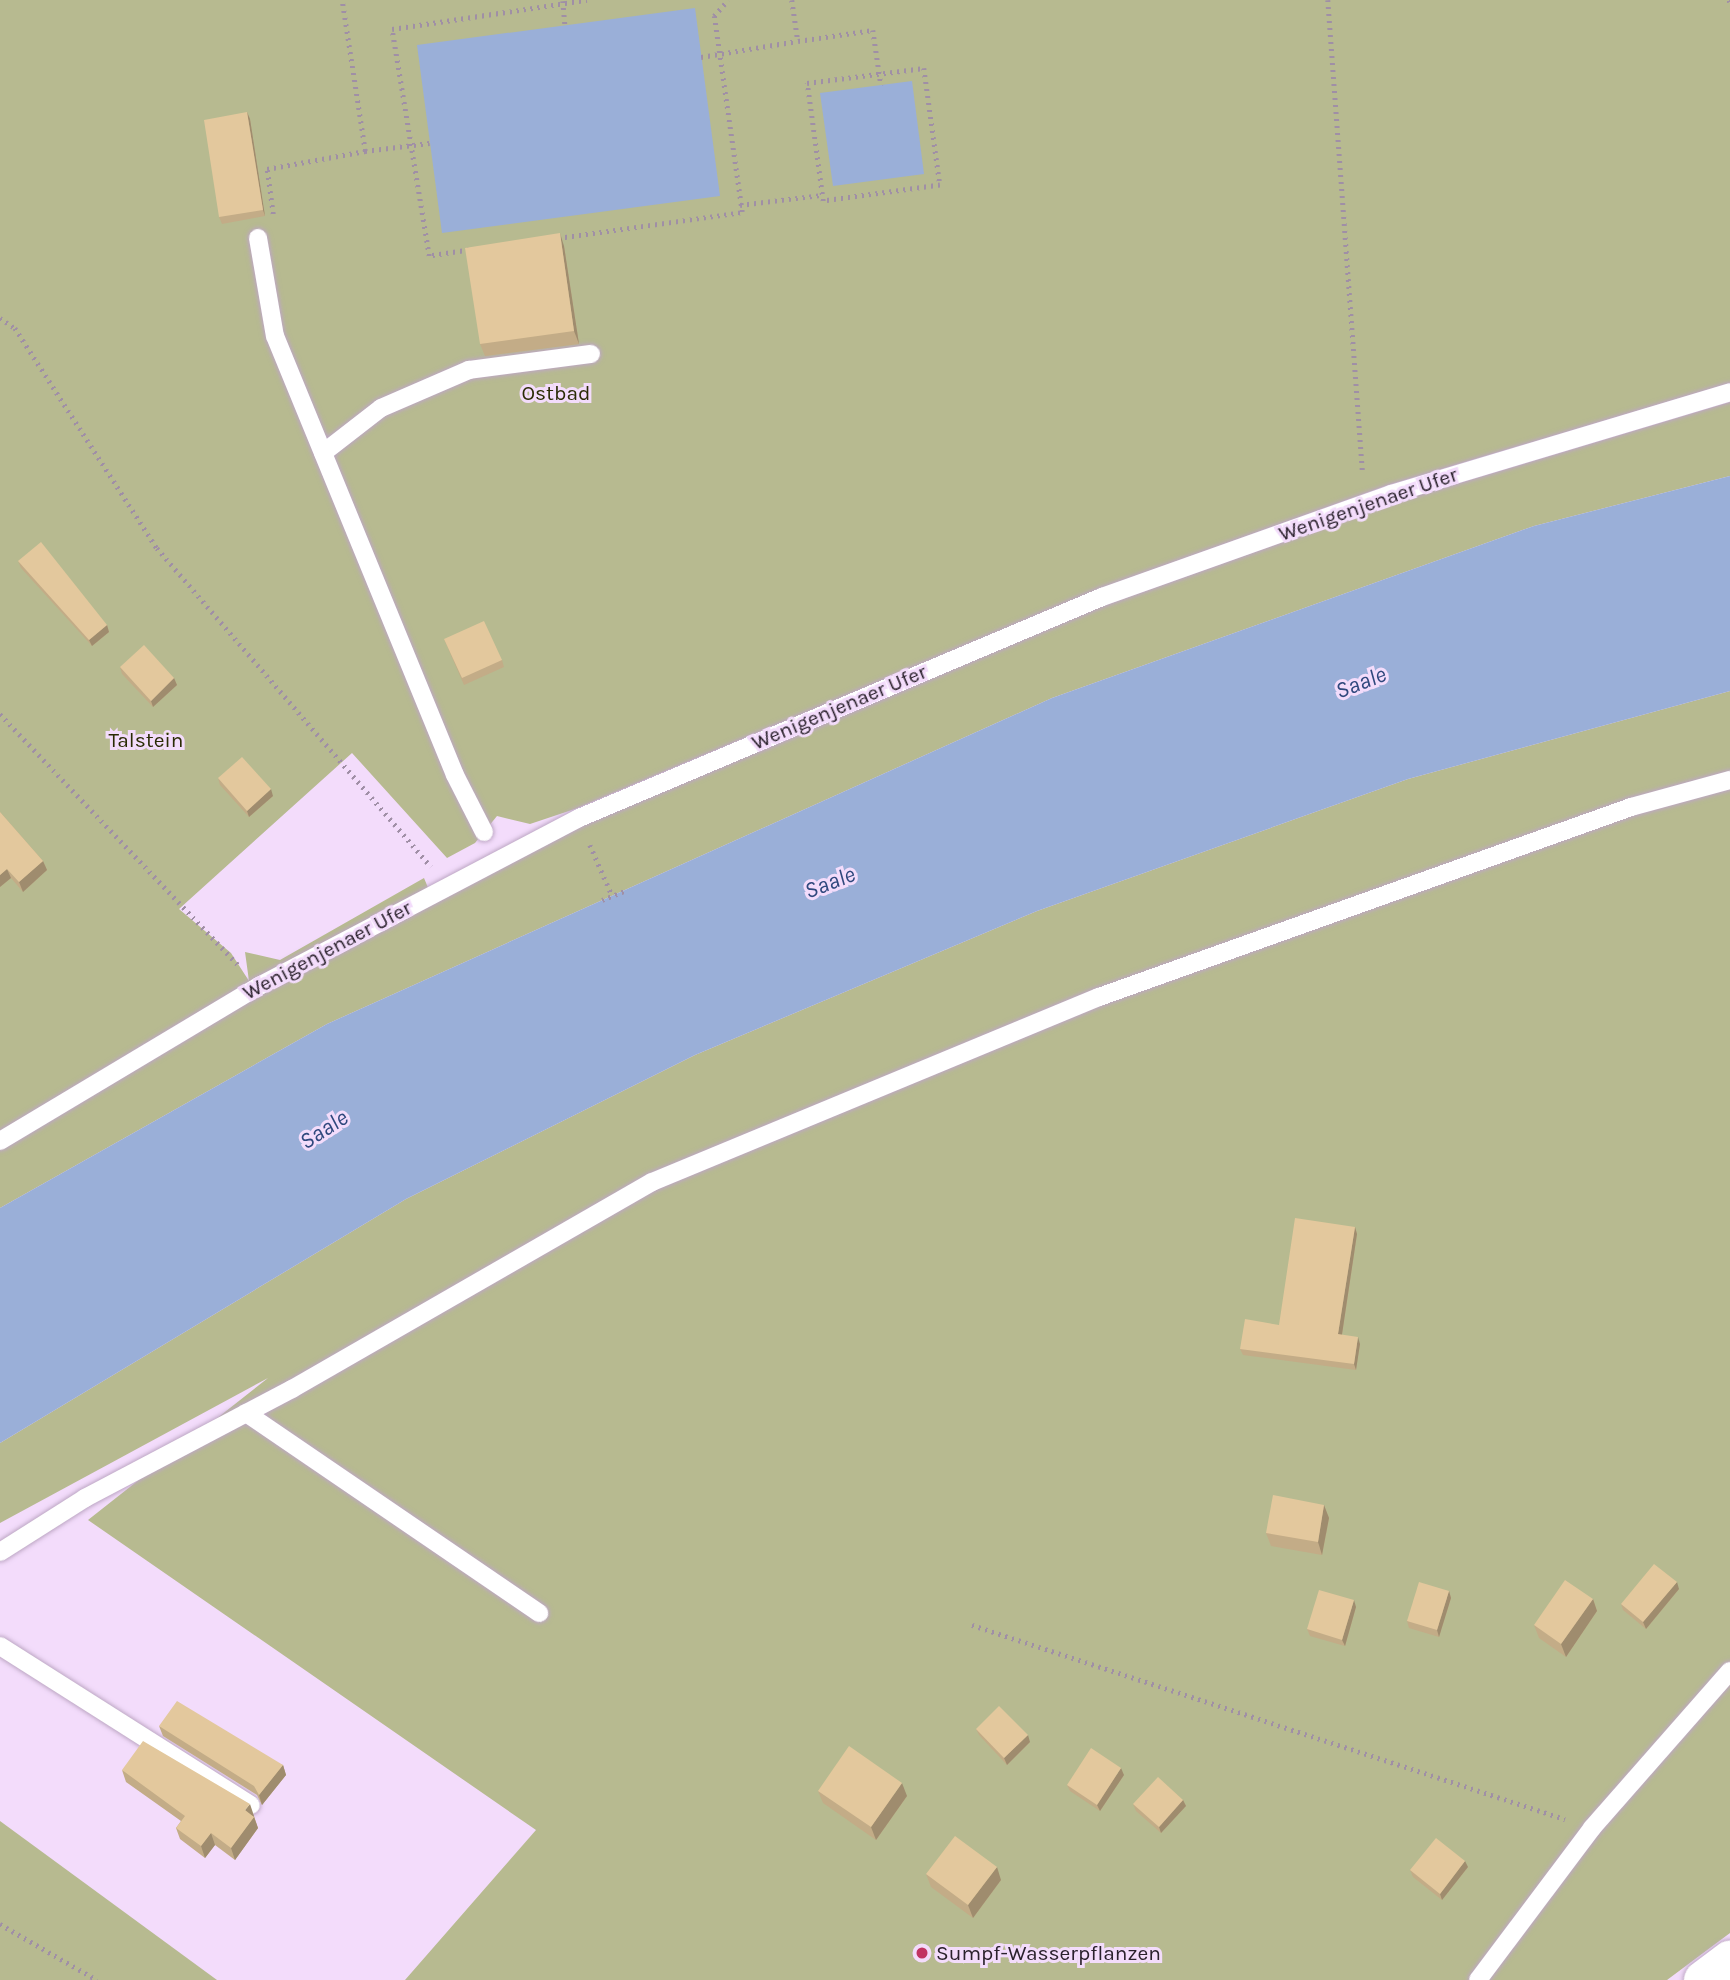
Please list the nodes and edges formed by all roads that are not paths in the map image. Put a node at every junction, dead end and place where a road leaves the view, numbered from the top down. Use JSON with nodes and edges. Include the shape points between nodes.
{"nodes":[{"id":1,"x":258,"y":238,"type":"road end"},
{"id":2,"x":591,"y":354,"type":"dead end"},
{"id":3,"x":1730,"y":392,"type":"edge"},
{"id":4,"x":323,"y":453,"type":"junction"},
{"id":5,"x":1730,"y":780,"type":"edge"},
{"id":6,"x":484,"y":832,"type":"dead end"},
{"id":7,"x":0,"y":1142,"type":"edge"},
{"id":8,"x":246,"y":1413,"type":"junction"},
{"id":9,"x":0,"y":1552,"type":"edge"},
{"id":10,"x":539,"y":1613,"type":"dead end"},
{"id":11,"x":0,"y":1646,"type":"edge"},
{"id":12,"x":1730,"y":1671,"type":"edge"},
{"id":13,"x":251,"y":1805,"type":"edge"},
{"id":14,"x":1730,"y":1960,"type":"edge"},
{"id":15,"x":1478,"y":1980,"type":"edge"},
{"id":16,"x":1703,"y":1980,"type":"edge"}],
"edges":[{"from":1,"to":4,"type":"lane","via":[[275,336]]},
{"from":2,"to":4,"type":"lane","via":[[469,370],[381,408]]},
{"from":3,"to":7,"type":"lane","name":"Wenigenjenaer Ufer","via":[[1365,503],[1102,597],[579,818],[259,986]]},
{"from":4,"to":6,"type":"lane"},
{"from":5,"to":8,"type":"lane","via":[[1631,807],[1099,997],[652,1182]]},
{"from":8,"to":9,"type":"lane","via":[[85,1498]]},
{"from":8,"to":10,"type":"lane"},
{"from":11,"to":13,"type":"lane"},
{"from":12,"to":15,"type":"lane","via":[[1592,1828]]},
{"from":14,"to":16,"type":"street"}]}
